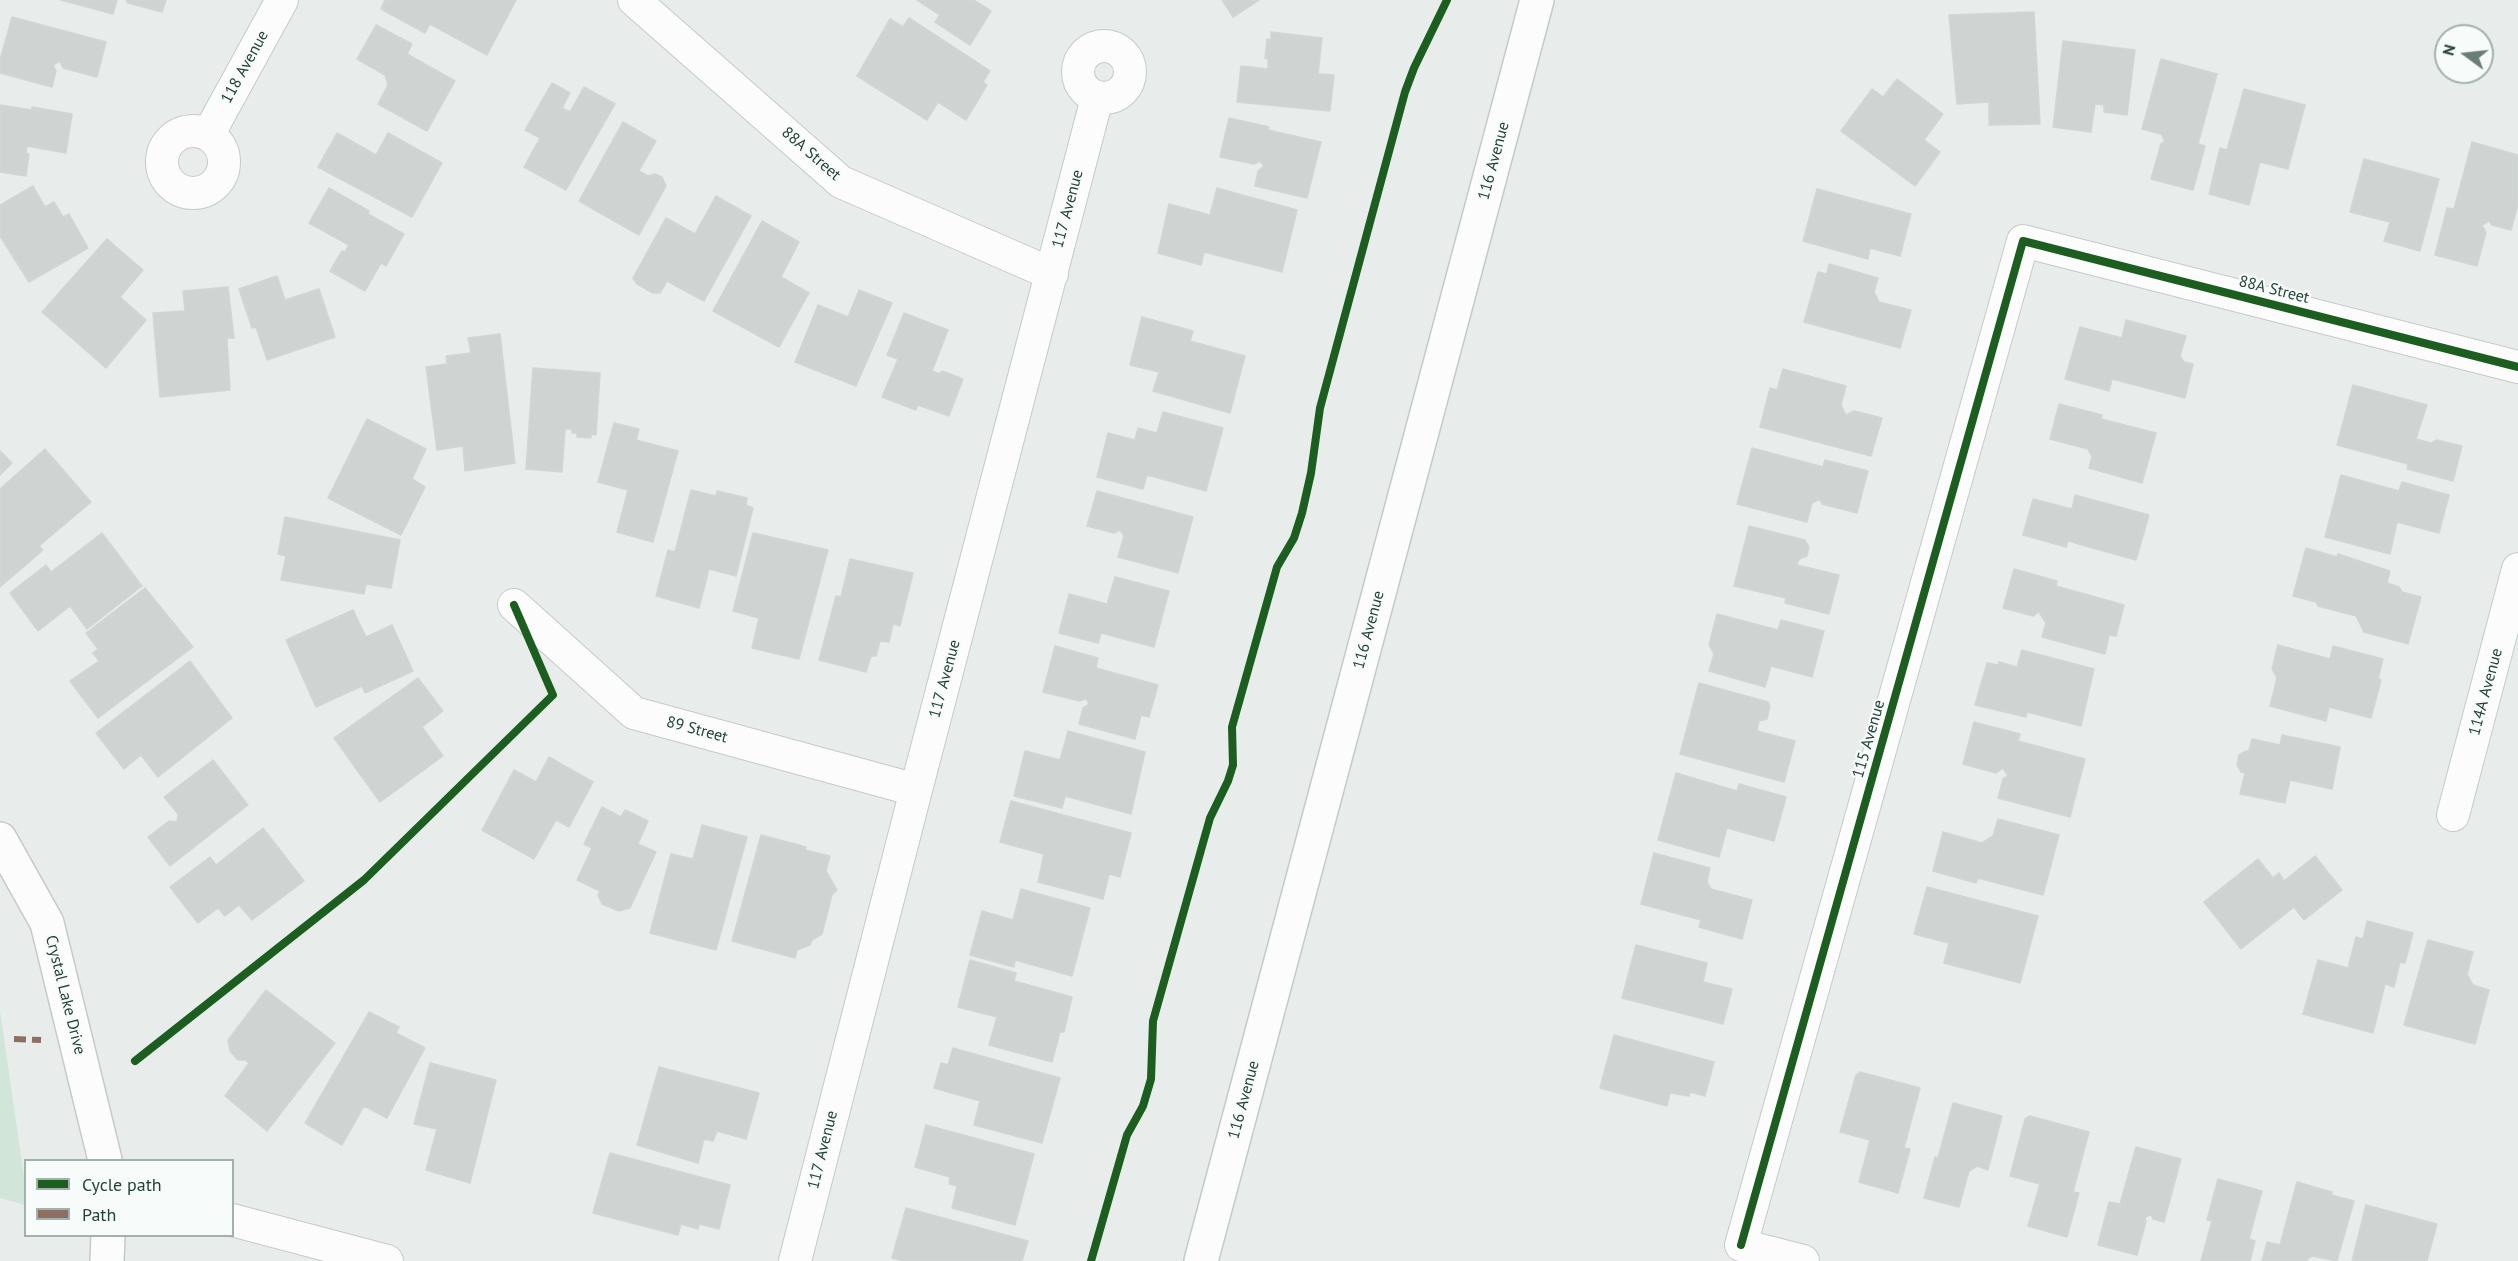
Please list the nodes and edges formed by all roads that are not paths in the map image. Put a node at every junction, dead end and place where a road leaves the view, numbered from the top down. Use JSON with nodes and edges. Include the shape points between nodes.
{"nodes":[{"id":1,"x":282,"y":0,"type":"edge"},
{"id":2,"x":634,"y":0,"type":"edge"},
{"id":3,"x":1537,"y":0,"type":"edge"},
{"id":4,"x":1097,"y":98,"type":"dead end"},
{"id":5,"x":208,"y":135,"type":"dead end"},
{"id":6,"x":2023,"y":241,"type":"joint"},
{"id":7,"x":1052,"y":274,"type":"junction"},
{"id":8,"x":2518,"y":367,"type":"edge"},
{"id":9,"x":2518,"y":569,"type":"edge"},
{"id":10,"x":514,"y":605,"type":"dead end"},
{"id":11,"x":916,"y":789,"type":"junction"},
{"id":12,"x":2453,"y":816,"type":"dead end"},
{"id":13,"x":0,"y":839,"type":"edge"},
{"id":14,"x":105,"y":1159,"type":"edge"},
{"id":15,"x":234,"y":1221,"type":"edge"},
{"id":16,"x":108,"y":1237,"type":"edge"},
{"id":17,"x":106,"y":1261,"type":"edge"},
{"id":18,"x":387,"y":1261,"type":"edge"},
{"id":19,"x":795,"y":1261,"type":"edge"},
{"id":20,"x":1201,"y":1261,"type":"edge"},
{"id":21,"x":1803,"y":1261,"type":"edge"}],
"edges":[{"from":1,"to":5,"type":"street","name":"118 Avenue"},
{"from":2,"to":7,"type":"street","name":"88A Street","via":[[842,182]]},
{"from":3,"to":20,"type":"main road","name":"116 Avenue"},
{"from":4,"to":7,"type":"street","name":"117 Avenue"},
{"from":6,"to":8,"type":"street","name":"88A Street"},
{"from":6,"to":21,"type":"street","name":"115 Avenue","via":[[1741,1245]]},
{"from":7,"to":11,"type":"street","name":"117 Avenue"},
{"from":9,"to":12,"type":"street","name":"114A Avenue"},
{"from":10,"to":11,"type":"street","name":"89 Street","via":[[634,713]]},
{"from":11,"to":19,"type":"street","name":"117 Avenue"},
{"from":13,"to":14,"type":"main road","name":"Crystal Lake Drive","via":[[47,923]]},
{"from":15,"to":18,"type":"street"},
{"from":16,"to":17,"type":"main road"}]}
